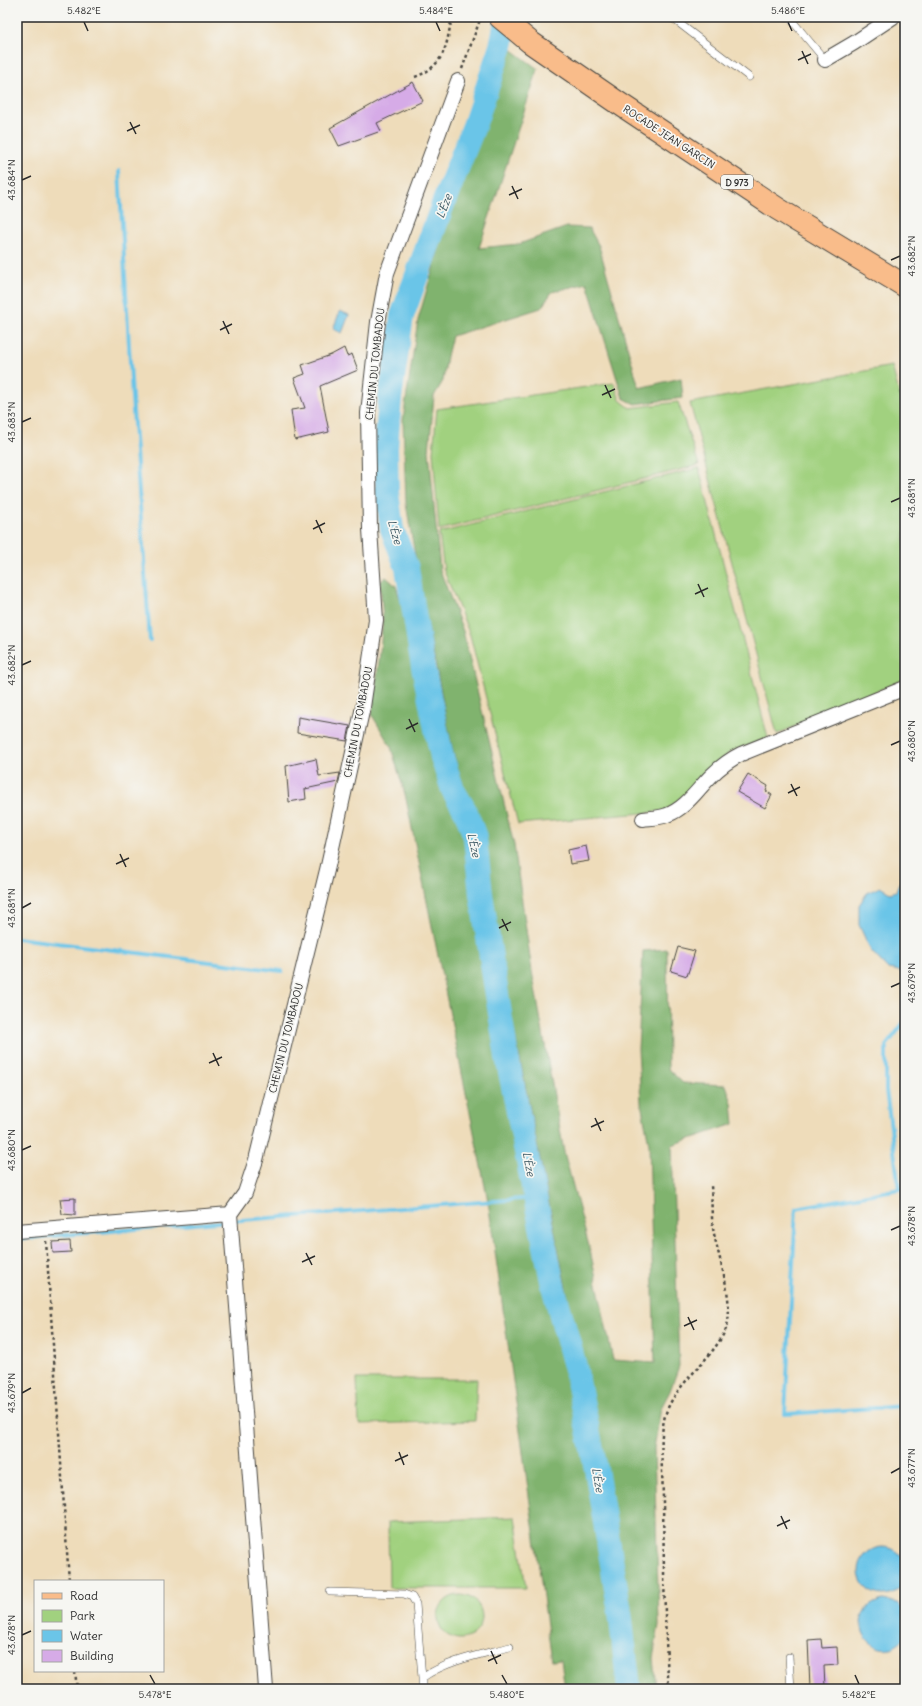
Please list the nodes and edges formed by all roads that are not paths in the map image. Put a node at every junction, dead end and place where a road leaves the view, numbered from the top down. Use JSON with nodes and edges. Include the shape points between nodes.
{"nodes":[{"id":1,"x":500,"y":17,"type":"edge"},
{"id":2,"x":671,"y":17,"type":"edge"},
{"id":3,"x":789,"y":17,"type":"edge"},
{"id":4,"x":893,"y":17,"type":"edge"},
{"id":5,"x":825,"y":60,"type":"joint"},
{"id":6,"x":749,"y":77,"type":"dead end"},
{"id":7,"x":458,"y":81,"type":"road end"},
{"id":8,"x":905,"y":286,"type":"edge"},
{"id":9,"x":905,"y":688,"type":"edge"},
{"id":10,"x":643,"y":818,"type":"dead end"},
{"id":11,"x":230,"y":1214,"type":"junction"},
{"id":12,"x":17,"y":1230,"type":"edge"},
{"id":13,"x":330,"y":1592,"type":"dead end"},
{"id":14,"x":510,"y":1647,"type":"dead end"},
{"id":15,"x":789,"y":1657,"type":"dead end"},
{"id":16,"x":422,"y":1678,"type":"junction"},
{"id":17,"x":266,"y":1689,"type":"edge"},
{"id":18,"x":422,"y":1689,"type":"edge"},
{"id":19,"x":791,"y":1689,"type":"edge"}],
"edges":[{"from":1,"to":8,"type":"main road","name":"ROCADE JEAN GARCIN","number":"D 973","via":[[573,73],[778,209]]},
{"from":2,"to":6,"type":"lane"},
{"from":3,"to":5,"type":"lane"},
{"from":4,"to":5,"type":"street"},
{"from":7,"to":11,"type":"street","name":"CHEMIN DU TOMBADOU","via":[[387,272],[378,322],[368,413],[370,529],[376,620],[363,707],[328,866],[256,1160],[245,1193]]},
{"from":9,"to":10,"type":"street","via":[[741,754],[728,761],[676,811],[666,816]]},
{"from":11,"to":12,"type":"street"},
{"from":11,"to":17,"type":"street"},
{"from":13,"to":16,"type":"lane","via":[[404,1594],[412,1597],[416,1604]]},
{"from":14,"to":16,"type":"lane","via":[[436,1668]]},
{"from":15,"to":19,"type":"lane"},
{"from":16,"to":18,"type":"lane"}]}
